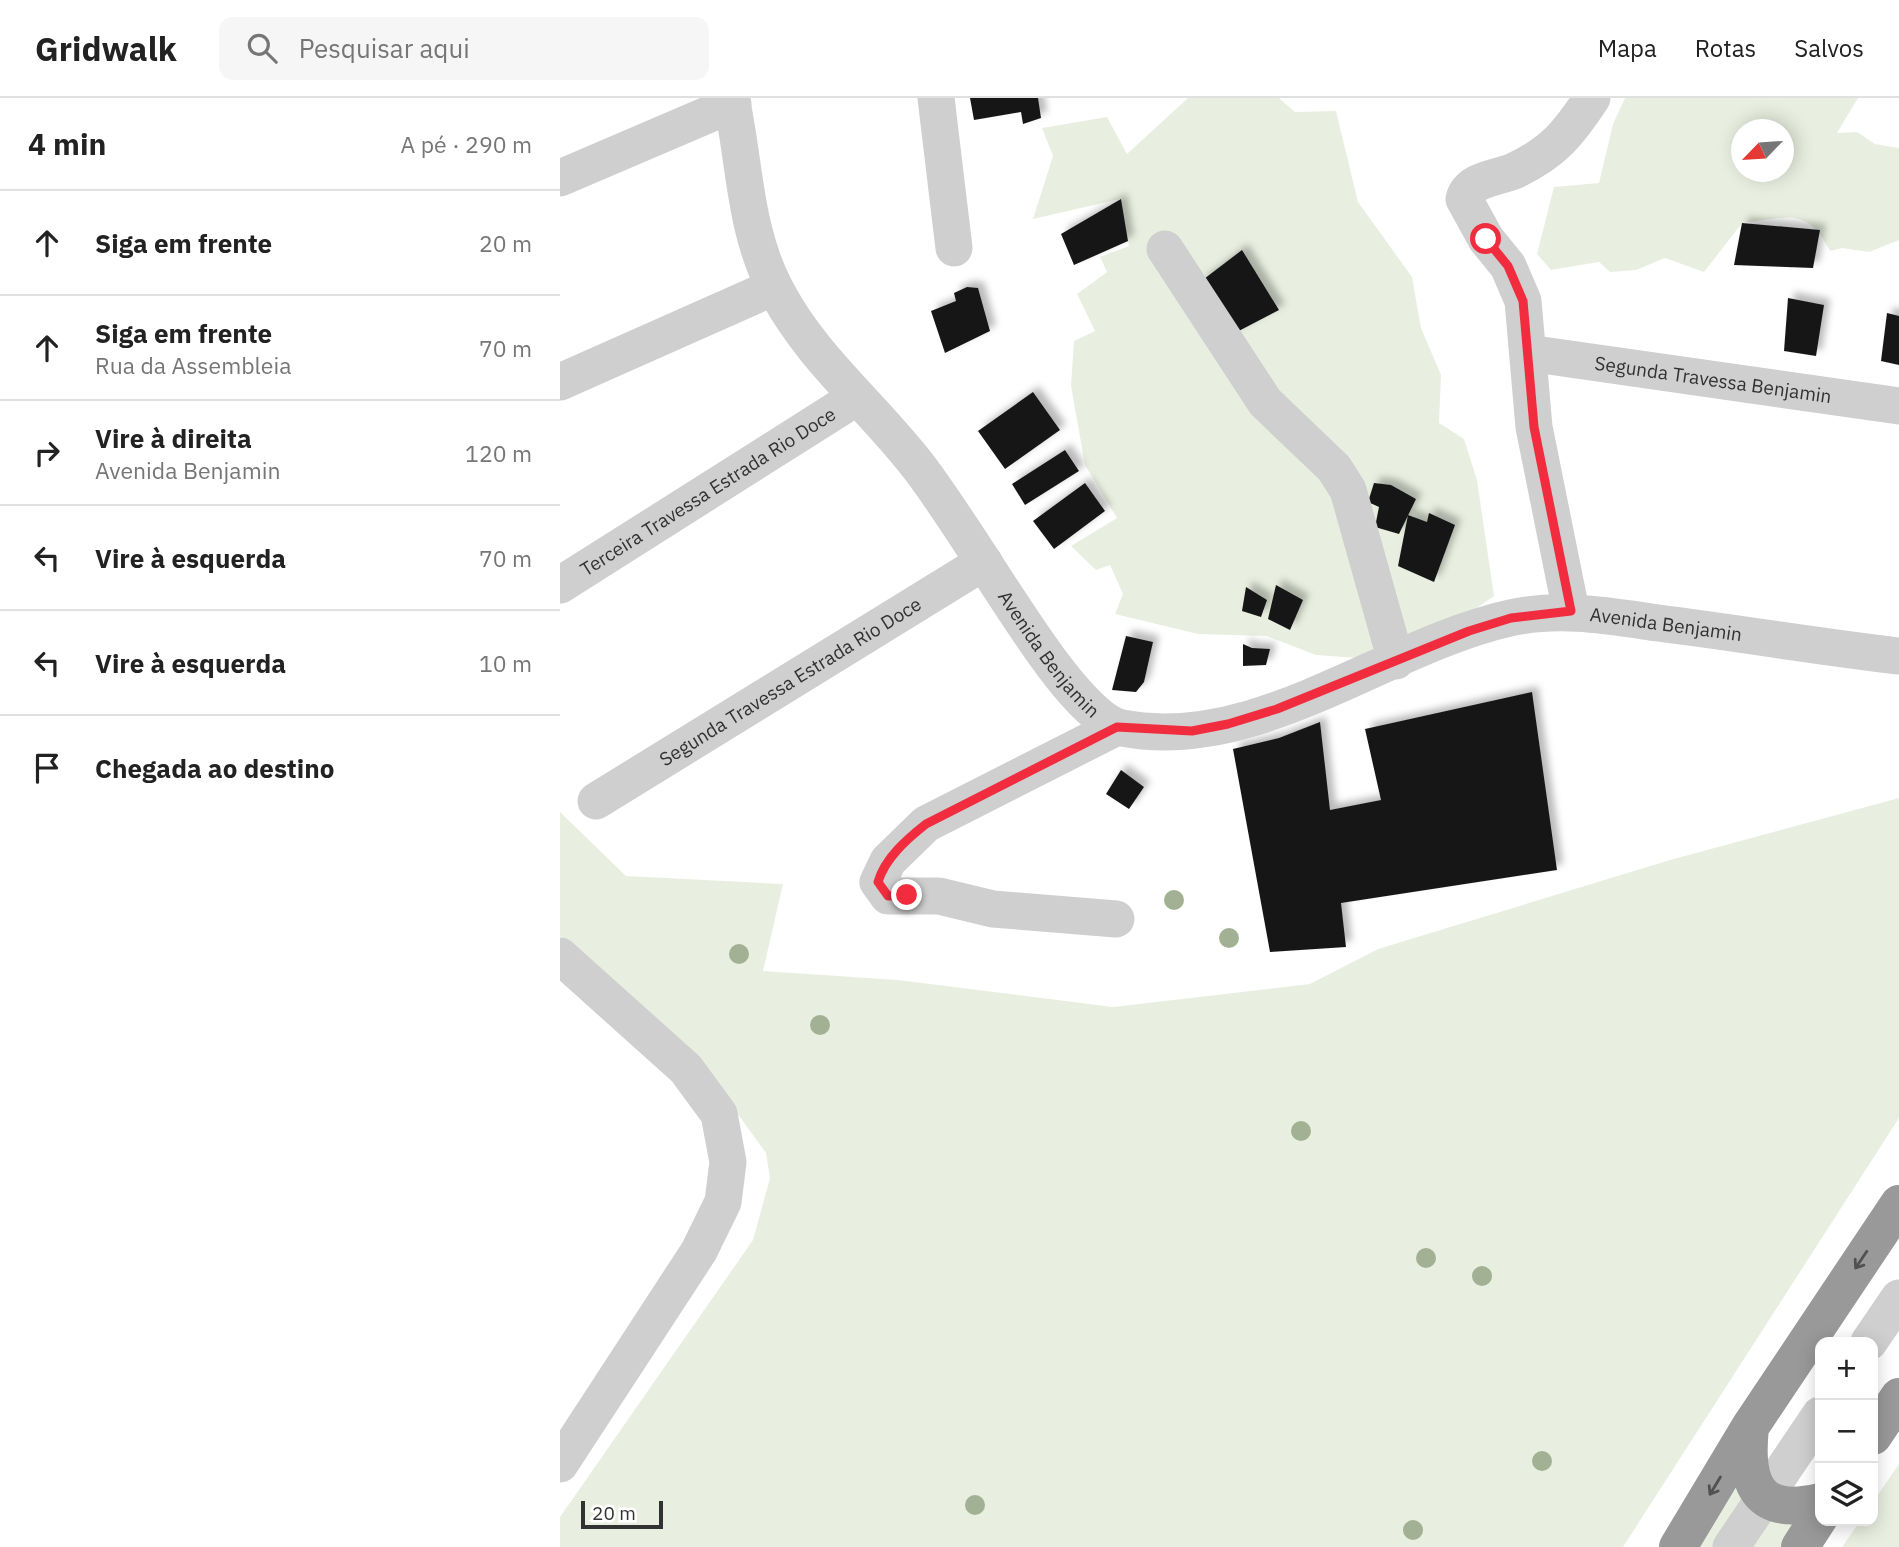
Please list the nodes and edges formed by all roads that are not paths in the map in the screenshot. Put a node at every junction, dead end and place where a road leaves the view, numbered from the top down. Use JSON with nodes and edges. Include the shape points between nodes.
{"nodes":[{"id":1,"x":936,"y":98,"type":"edge"},
{"id":2,"x":1592,"y":98,"type":"edge"},
{"id":3,"x":732,"y":101,"type":"edge"},
{"id":4,"x":560,"y":178,"type":"edge"},
{"id":5,"x":954,"y":248,"type":"dead end"},
{"id":6,"x":1165,"y":249,"type":"dead end"},
{"id":7,"x":774,"y":287,"type":"junction"},
{"id":8,"x":1526,"y":338,"type":"junction"},
{"id":9,"x":560,"y":382,"type":"edge"},
{"id":10,"x":857,"y":397,"type":"junction"},
{"id":11,"x":1899,"y":406,"type":"edge"},
{"id":12,"x":984,"y":562,"type":"junction"},
{"id":13,"x":560,"y":586,"type":"edge"},
{"id":14,"x":1571,"y":611,"type":"junction"},
{"id":15,"x":1899,"y":656,"type":"edge"},
{"id":16,"x":1396,"y":661,"type":"junction"},
{"id":17,"x":1117,"y":727,"type":"junction"},
{"id":18,"x":596,"y":801,"type":"dead end"},
{"id":19,"x":1116,"y":919,"type":"dead end"},
{"id":20,"x":560,"y":957,"type":"edge"},
{"id":21,"x":1899,"y":1204,"type":"edge"},
{"id":22,"x":1899,"y":1298,"type":"edge"},
{"id":23,"x":1872,"y":1337,"type":"edge"},
{"id":24,"x":1899,"y":1397,"type":"edge"},
{"id":25,"x":1815,"y":1423,"type":"edge"},
{"id":26,"x":1750,"y":1427,"type":"junction"},
{"id":27,"x":1878,"y":1428,"type":"edge"},
{"id":28,"x":560,"y":1464,"type":"edge"},
{"id":29,"x":1765,"y":1498,"type":"junction"},
{"id":30,"x":1815,"y":1503,"type":"edge"},
{"id":31,"x":1815,"y":1524,"type":"edge"},
{"id":32,"x":1678,"y":1547,"type":"edge"},
{"id":33,"x":1731,"y":1547,"type":"edge"},
{"id":34,"x":1800,"y":1547,"type":"edge"}],
"edges":[{"from":1,"to":5,"type":"street"},
{"from":2,"to":8,"type":"street","via":[[1566,136],[1541,158],[1480,182],[1464,199],[1518,284]]},
{"from":3,"to":4,"type":"street"},
{"from":3,"to":7,"type":"street","name":"Avenida Benjamin","via":[[754,234]]},
{"from":6,"to":16,"type":"street","via":[[1265,402],[1334,468],[1348,490]]},
{"from":7,"to":9,"type":"street"},
{"from":7,"to":10,"type":"street","name":"Avenida Benjamin","via":[[807,340]]},
{"from":8,"to":11,"type":"street","name":"Segunda Travessa Benjamin"},
{"from":8,"to":14,"type":"street","via":[[1534,427]]},
{"from":10,"to":12,"type":"street","name":"Avenida Benjamin","via":[[923,472]]},
{"from":10,"to":13,"type":"street","name":"Terceira Travessa Estrada Rio Doce"},
{"from":12,"to":17,"type":"street","name":"Avenida Benjamin","via":[[1054,668]]},
{"from":12,"to":18,"type":"street","name":"Segunda Travessa Estrada Rio Doce"},
{"from":14,"to":15,"type":"street","name":"Avenida Benjamin"},
{"from":14,"to":16,"type":"street","name":"Avenida Benjamin","via":[[1511,618]]},
{"from":16,"to":17,"type":"street","name":"Avenida Benjamin","via":[[1228,724],[1192,731]]},
{"from":17,"to":19,"type":"street","via":[[926,824],[888,861],[878,882],[888,896],[939,896],[993,909]]},
{"from":20,"to":28,"type":"street","via":[[686,1069],[719,1114],[728,1162],[723,1202],[699,1251]]},
{"from":21,"to":26,"type":"highway","one_way":true},
{"from":22,"to":23,"type":"street"},
{"from":24,"to":27,"type":"highway"},
{"from":25,"to":29,"type":"street"},
{"from":26,"to":29,"type":"highway","via":[[1747,1459],[1751,1481]]},
{"from":26,"to":32,"type":"highway","one_way":true},
{"from":29,"to":30,"type":"highway","via":[[1778,1506]]},
{"from":29,"to":33,"type":"street"},
{"from":31,"to":34,"type":"highway"}]}
